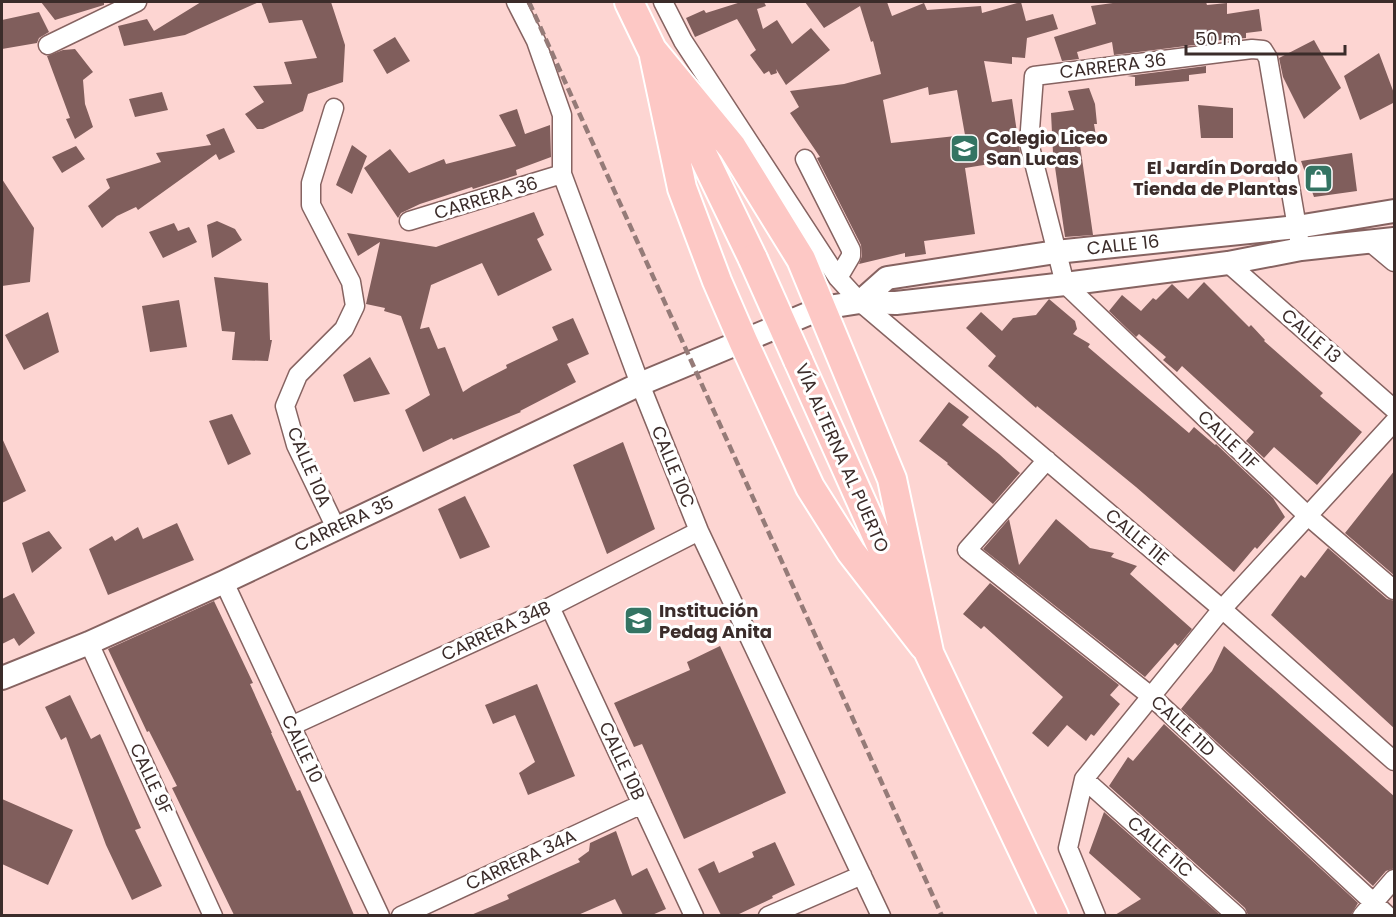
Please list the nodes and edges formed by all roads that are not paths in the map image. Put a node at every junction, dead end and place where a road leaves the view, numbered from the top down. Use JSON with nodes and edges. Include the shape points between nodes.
{"nodes":[{"id":1,"x":137,"y":2,"type":"edge"},
{"id":2,"x":516,"y":2,"type":"edge"},
{"id":3,"x":629,"y":2,"type":"edge"},
{"id":4,"x":663,"y":2,"type":"edge"},
{"id":5,"x":48,"y":45,"type":"dead end"},
{"id":6,"x":653,"y":51,"type":"junction"},
{"id":7,"x":333,"y":108,"type":"dead end"},
{"id":8,"x":805,"y":159,"type":"dead end"},
{"id":9,"x":562,"y":174,"type":"junction"},
{"id":10,"x":1395,"y":210,"type":"edge"},
{"id":11,"x":409,"y":221,"type":"dead end"},
{"id":12,"x":1297,"y":227,"type":"junction"},
{"id":13,"x":1395,"y":239,"type":"edge"},
{"id":14,"x":1370,"y":242,"type":"junction"},
{"id":15,"x":1301,"y":249,"type":"junction"},
{"id":16,"x":1056,"y":252,"type":"junction"},
{"id":17,"x":1395,"y":262,"type":"edge"},
{"id":18,"x":1228,"y":263,"type":"junction"},
{"id":19,"x":838,"y":278,"type":"junction"},
{"id":20,"x":1065,"y":284,"type":"junction"},
{"id":21,"x":822,"y":308,"type":"junction"},
{"id":22,"x":868,"y":309,"type":"junction"},
{"id":23,"x":743,"y":342,"type":"junction"},
{"id":24,"x":685,"y":367,"type":"joint"},
{"id":25,"x":640,"y":384,"type":"junction"},
{"id":26,"x":1395,"y":409,"type":"edge"},
{"id":27,"x":1395,"y":422,"type":"edge"},
{"id":28,"x":1047,"y":460,"type":"junction"},
{"id":29,"x":1308,"y":516,"type":"junction"},
{"id":30,"x":336,"y":528,"type":"junction"},
{"id":31,"x":699,"y":531,"type":"junction"},
{"id":32,"x":224,"y":582,"type":"junction"},
{"id":33,"x":1395,"y":590,"type":"edge"},
{"id":34,"x":550,"y":607,"type":"junction"},
{"id":35,"x":1222,"y":609,"type":"junction"},
{"id":36,"x":88,"y":643,"type":"junction"},
{"id":37,"x":929,"y":652,"type":"junction"},
{"id":38,"x":2,"y":678,"type":"edge"},
{"id":39,"x":1152,"y":697,"type":"junction"},
{"id":40,"x":291,"y":726,"type":"junction"},
{"id":41,"x":1395,"y":761,"type":"edge"},
{"id":42,"x":1084,"y":779,"type":"junction"},
{"id":43,"x":642,"y":804,"type":"junction"},
{"id":44,"x":862,"y":875,"type":"junction"},
{"id":45,"x":1395,"y":879,"type":"edge"},
{"id":46,"x":1367,"y":909,"type":"edge"},
{"id":47,"x":213,"y":915,"type":"edge"},
{"id":48,"x":380,"y":915,"type":"edge"},
{"id":49,"x":401,"y":915,"type":"edge"},
{"id":50,"x":694,"y":915,"type":"edge"},
{"id":51,"x":768,"y":915,"type":"edge"},
{"id":52,"x":882,"y":915,"type":"edge"},
{"id":53,"x":1054,"y":915,"type":"edge"},
{"id":54,"x":1096,"y":915,"type":"edge"},
{"id":55,"x":1236,"y":915,"type":"edge"},
{"id":56,"x":1388,"y":915,"type":"edge"}],
"edges":[{"from":1,"to":5,"type":"street"},
{"from":2,"to":9,"type":"street","name":"CALLE 10C","via":[[536,41],[562,115]]},
{"from":3,"to":6,"type":"main road","name":"VÍA ALTERNA AL PUERTO"},
{"from":4,"to":19,"type":"street","name":"CALLE 11E","via":[[683,41]]},
{"from":6,"to":21,"type":"main road","via":[[732,147],[801,259]]},
{"from":6,"to":23,"type":"main road","via":[[682,188]]},
{"from":6,"to":37,"type":"main road","name":"VÍA ALTERNA AL PUERTO","bridge":true,"via":[[753,259]]},
{"from":7,"to":30,"type":"street","name":"CALLE 10A","via":[[311,183],[311,205],[351,282],[355,306],[344,329],[298,375],[285,405],[296,445]]},
{"from":8,"to":19,"type":"street","via":[[851,250]]},
{"from":9,"to":11,"type":"street","name":"CARRERA 36"},
{"from":9,"to":25,"type":"street","name":"CALLE 10C"},
{"from":10,"to":12,"type":"street","name":"CALLE 16"},
{"from":12,"to":15,"type":"street"},
{"from":12,"to":16,"type":"street","name":"CALLE 16"},
{"from":12,"to":16,"type":"street","name":"CARRERA 36","via":[[1268,58],[1263,50],[1252,49],[1034,76],[1029,143]]},
{"from":13,"to":14,"type":"street","name":"CALLE 16"},
{"from":14,"to":15,"type":"street","name":"CALLE 16"},
{"from":14,"to":17,"type":"street"},
{"from":15,"to":18,"type":"street","name":"CALLE 16"},
{"from":16,"to":20,"type":"street"},
{"from":16,"to":22,"type":"street","name":"CALLE 16","via":[[887,278]]},
{"from":18,"to":20,"type":"street","name":"CALLE 16"},
{"from":18,"to":26,"type":"street","name":"CALLE 13"},
{"from":19,"to":22,"type":"street","name":"CALLE 11E"},
{"from":20,"to":22,"type":"street","name":"CALLE 16"},
{"from":20,"to":29,"type":"street","name":"CALLE 11F"},
{"from":21,"to":22,"type":"street","name":"CALLE 16"},
{"from":21,"to":23,"type":"street","name":"CALLE 16"},
{"from":21,"to":37,"type":"main road","via":[[892,479]]},
{"from":22,"to":28,"type":"street","name":"CALLE 11E"},
{"from":23,"to":24,"type":"street","name":"CALLE 16"},
{"from":23,"to":37,"type":"main road","via":[[810,487],[850,552]]},
{"from":24,"to":25,"type":"street","name":"CARRERA 35"},
{"from":25,"to":30,"type":"street","name":"CARRERA 35"},
{"from":25,"to":31,"type":"street","name":"CALLE 10C"},
{"from":27,"to":29,"type":"street"},
{"from":28,"to":35,"type":"street","name":"CALLE 11E"},
{"from":28,"to":39,"type":"street","name":"CALLE 11D","via":[[967,550]]},
{"from":29,"to":33,"type":"street","name":"CALLE 11F"},
{"from":29,"to":35,"type":"street"},
{"from":30,"to":32,"type":"street","name":"CARRERA 35"},
{"from":31,"to":34,"type":"street","name":"CARRERA 34B"},
{"from":31,"to":44,"type":"street","name":"CALLE 10C"},
{"from":32,"to":36,"type":"street","name":"CARRERA 35"},
{"from":32,"to":40,"type":"street","name":"CALLE 10"},
{"from":34,"to":40,"type":"street","name":"CARRERA 34B"},
{"from":34,"to":43,"type":"street","name":"CALLE 10B"},
{"from":35,"to":39,"type":"street"},
{"from":35,"to":41,"type":"street","name":"CALLE 11E"},
{"from":36,"to":38,"type":"street","name":"CARRERA 35"},
{"from":36,"to":47,"type":"street","name":"CALLE 9F"},
{"from":37,"to":53,"type":"main road","name":"VÍA ALTERNA AL PUERTO"},
{"from":39,"to":42,"type":"street"},
{"from":39,"to":46,"type":"street","name":"CALLE 11D"},
{"from":40,"to":48,"type":"street","name":"CALLE 10"},
{"from":42,"to":54,"type":"street","via":[[1068,848]]},
{"from":42,"to":55,"type":"street","name":"CALLE 11C"},
{"from":43,"to":49,"type":"street","name":"CARRERA 34A"},
{"from":43,"to":50,"type":"street","name":"CALLE 10B"},
{"from":44,"to":51,"type":"street"},
{"from":44,"to":52,"type":"street","name":"CALLE 10C"},
{"from":45,"to":46,"type":"street"},
{"from":46,"to":56,"type":"street","name":"CALLE 11D"}]}
